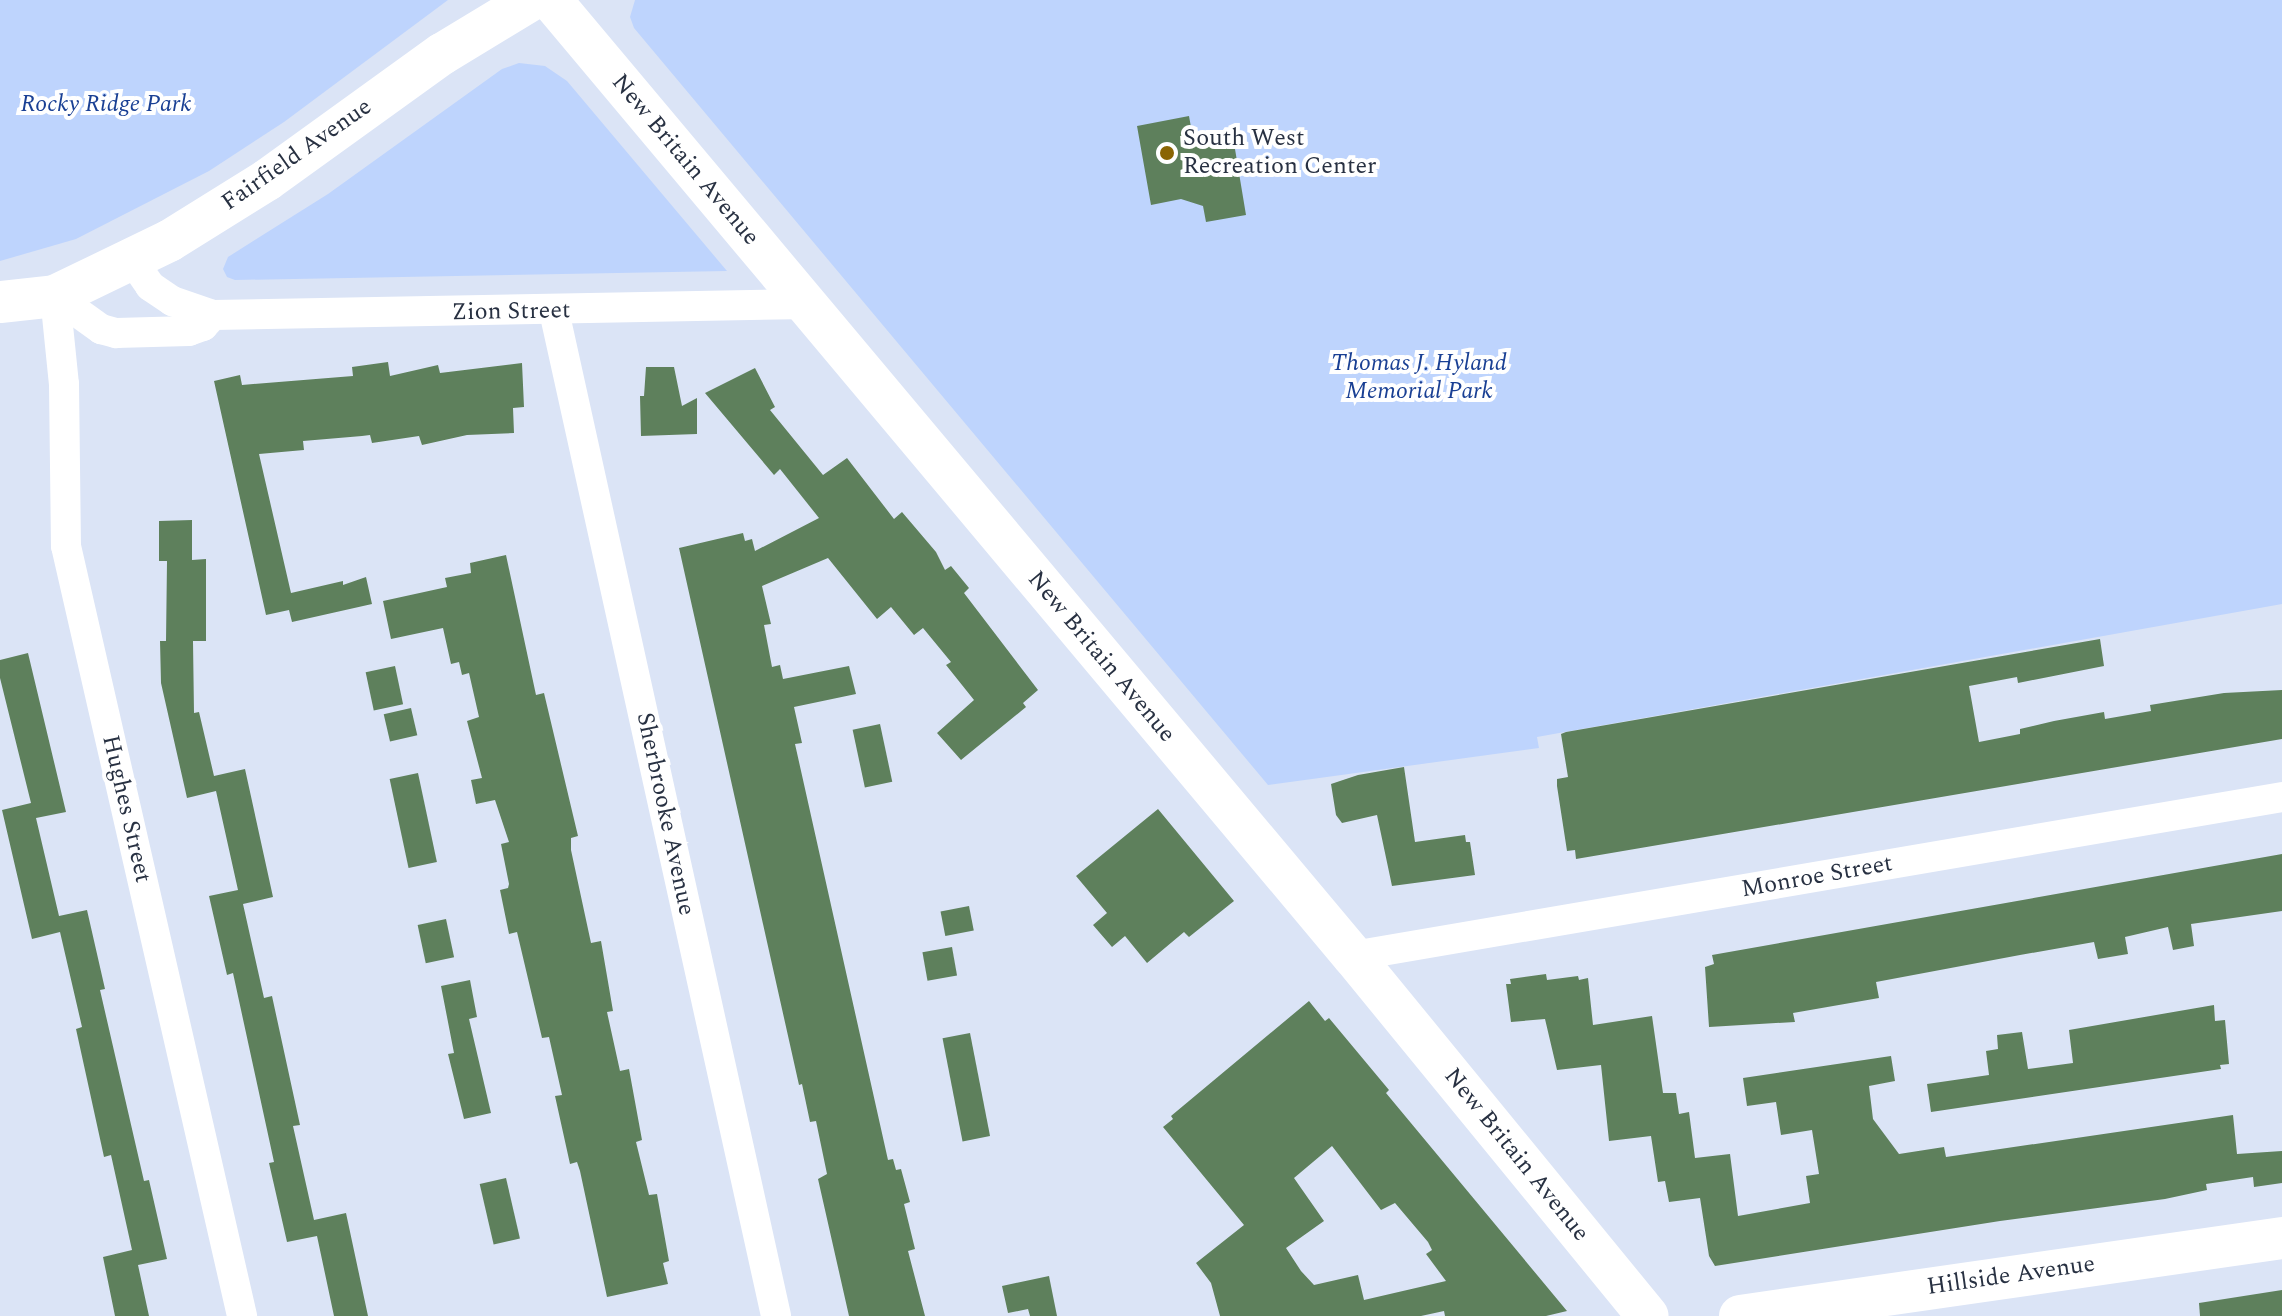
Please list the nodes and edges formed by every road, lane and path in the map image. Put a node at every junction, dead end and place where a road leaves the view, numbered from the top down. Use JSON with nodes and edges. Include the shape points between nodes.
{"nodes":[{"id":1,"x":531,"y":0,"type":"edge"},
{"id":2,"x":551,"y":0,"type":"edge"},
{"id":3,"x":132,"y":260,"type":"junction"},
{"id":4,"x":55,"y":296,"type":"junction"},
{"id":5,"x":0,"y":302,"type":"edge"},
{"id":6,"x":809,"y":304,"type":"junction"},
{"id":7,"x":554,"y":311,"type":"junction"},
{"id":8,"x":213,"y":315,"type":"junction"},
{"id":9,"x":2282,"y":797,"type":"edge"},
{"id":10,"x":1353,"y":956,"type":"junction"},
{"id":11,"x":2282,"y":1238,"type":"edge"},
{"id":12,"x":242,"y":1316,"type":"edge"},
{"id":13,"x":776,"y":1316,"type":"edge"},
{"id":14,"x":1648,"y":1316,"type":"edge"},
{"id":15,"x":1740,"y":1316,"type":"edge"}],
"edges":[{"from":1,"to":3,"type":"main road","name":"Fairfield Avenue","via":[[429,63],[267,180]]},
{"from":2,"to":6,"type":"main road","name":"New Britain Avenue"},
{"from":3,"to":4,"type":"main road","name":"Fairfield Avenue"},
{"from":3,"to":8,"type":"street","name":"Zion Street","via":[[150,286],[172,301]]},
{"from":4,"to":5,"type":"main road"},
{"from":4,"to":8,"type":"street","name":"Zion Street","via":[[101,329],[116,333],[189,331]]},
{"from":4,"to":12,"type":"street","name":"Hughes Street","via":[[64,384],[66,546]]},
{"from":6,"to":7,"type":"street","name":"Zion Street"},
{"from":6,"to":10,"type":"main road","name":"New Britain Avenue","via":[[868,382]]},
{"from":7,"to":8,"type":"street","name":"Zion Street"},
{"from":7,"to":13,"type":"street","name":"Sherbrooke Avenue"},
{"from":9,"to":10,"type":"street","name":"Monroe Street"},
{"from":10,"to":14,"type":"main road","name":"New Britain Avenue"},
{"from":11,"to":15,"type":"main road","name":"Hillside Avenue"}]}
